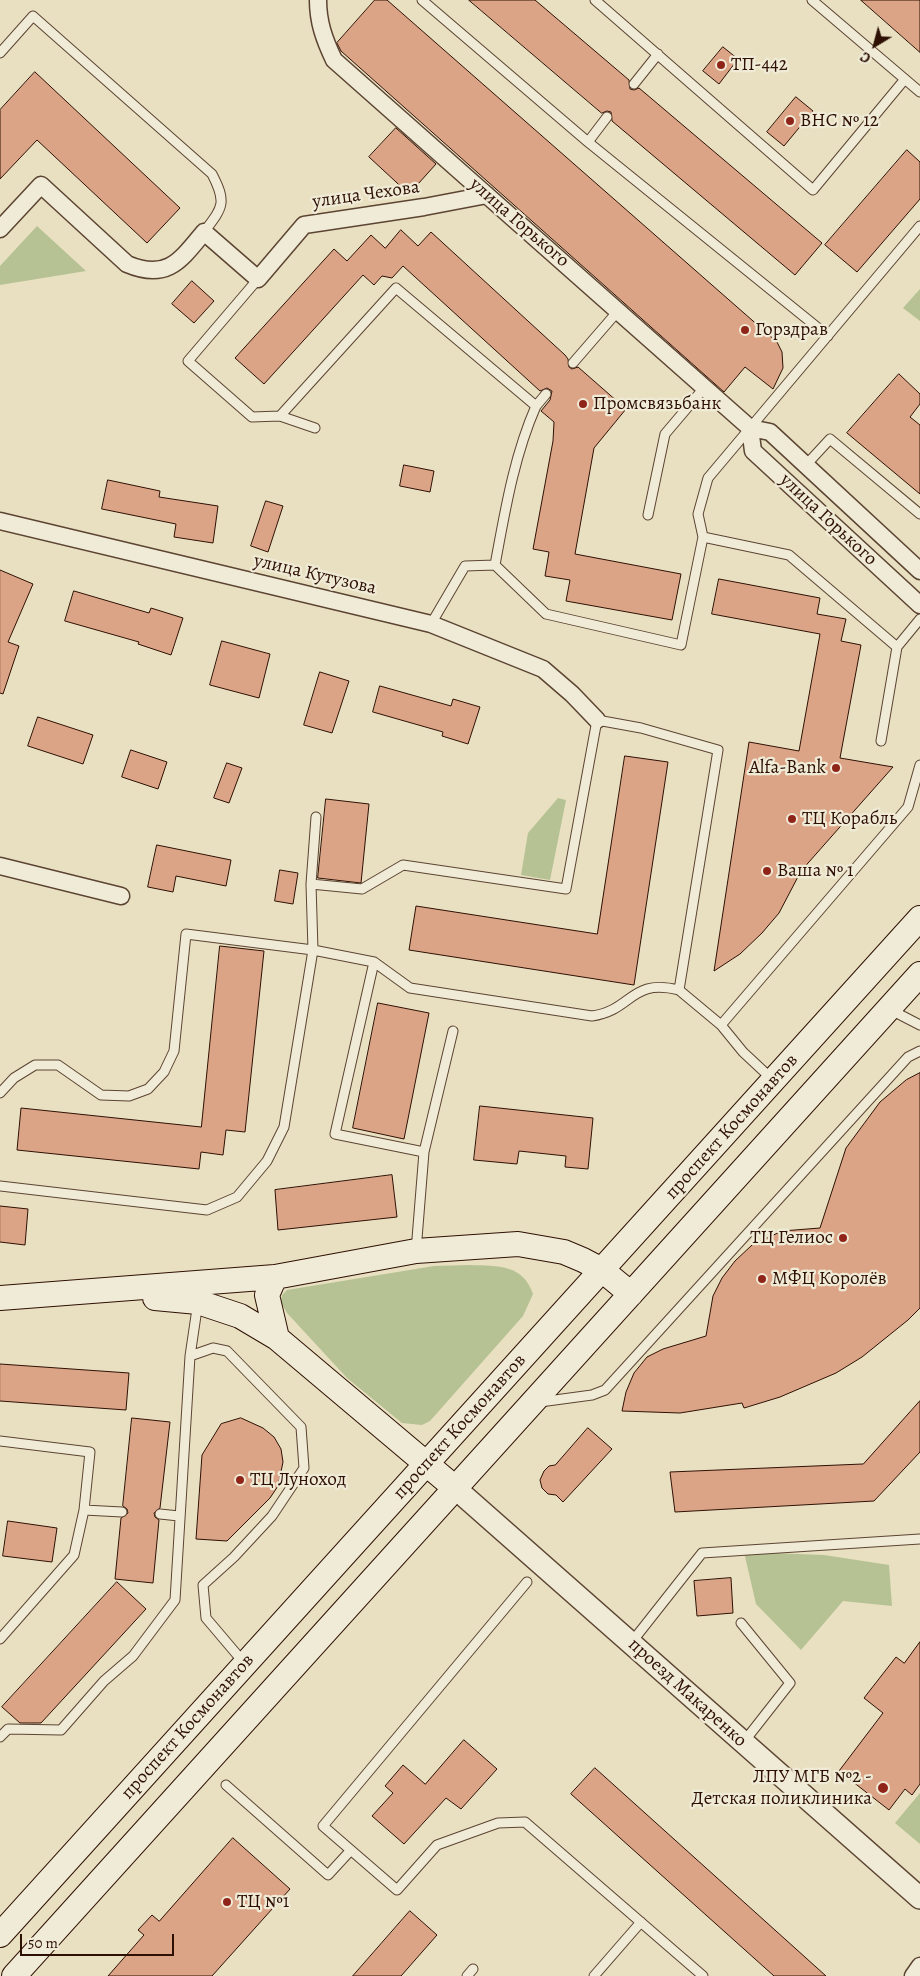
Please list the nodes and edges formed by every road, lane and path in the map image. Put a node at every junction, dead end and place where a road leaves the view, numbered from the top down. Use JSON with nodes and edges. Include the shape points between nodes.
{"nodes":[{"id":1,"x":318,"y":0,"type":"edge"},
{"id":2,"x":422,"y":0,"type":"edge"},
{"id":3,"x":595,"y":0,"type":"edge"},
{"id":4,"x":812,"y":0,"type":"edge"},
{"id":5,"x":0,"y":53,"type":"edge"},
{"id":6,"x":658,"y":54,"type":"junction"},
{"id":7,"x":905,"y":79,"type":"junction"},
{"id":8,"x":634,"y":84,"type":"dead end"},
{"id":9,"x":920,"y":92,"type":"edge"},
{"id":10,"x":607,"y":117,"type":"dead end"},
{"id":11,"x":588,"y":142,"type":"junction"},
{"id":12,"x":486,"y":195,"type":"junction"},
{"id":13,"x":920,"y":226,"type":"edge"},
{"id":14,"x":0,"y":229,"type":"edge"},
{"id":15,"x":204,"y":232,"type":"junction"},
{"id":16,"x":258,"y":279,"type":"junction"},
{"id":17,"x":618,"y":311,"type":"junction"},
{"id":18,"x":828,"y":336,"type":"junction"},
{"id":19,"x":573,"y":363,"type":"dead end"},
{"id":20,"x":704,"y":388,"type":"junction"},
{"id":21,"x":546,"y":394,"type":"dead end"},
{"id":22,"x":536,"y":406,"type":"junction"},
{"id":23,"x":280,"y":416,"type":"junction"},
{"id":24,"x":314,"y":428,"type":"dead end"},
{"id":25,"x":750,"y":428,"type":"junction"},
{"id":26,"x":806,"y":466,"type":"junction"},
{"id":27,"x":920,"y":514,"type":"edge"},
{"id":28,"x":648,"y":515,"type":"dead end"},
{"id":29,"x":0,"y":521,"type":"edge"},
{"id":30,"x":702,"y":537,"type":"junction"},
{"id":31,"x":495,"y":565,"type":"junction"},
{"id":32,"x":920,"y":571,"type":"edge"},
{"id":33,"x":920,"y":605,"type":"edge"},
{"id":34,"x":920,"y":619,"type":"edge"},
{"id":35,"x":431,"y":624,"type":"junction"},
{"id":36,"x":896,"y":647,"type":"junction"},
{"id":37,"x":597,"y":720,"type":"junction"},
{"id":38,"x":881,"y":741,"type":"dead end"},
{"id":39,"x":920,"y":765,"type":"edge"},
{"id":40,"x":316,"y":817,"type":"dead end"},
{"id":41,"x":0,"y":866,"type":"edge"},
{"id":42,"x":311,"y":884,"type":"junction"},
{"id":43,"x":121,"y":896,"type":"dead end"},
{"id":44,"x":920,"y":918,"type":"edge"},
{"id":45,"x":314,"y":950,"type":"junction"},
{"id":46,"x":374,"y":962,"type":"junction"},
{"id":47,"x":920,"y":974,"type":"edge"},
{"id":48,"x":679,"y":990,"type":"junction"},
{"id":49,"x":889,"y":1009,"type":"junction"},
{"id":50,"x":721,"y":1025,"type":"junction"},
{"id":51,"x":920,"y":1025,"type":"edge"},
{"id":52,"x":453,"y":1031,"type":"dead end"},
{"id":53,"x":920,"y":1050,"type":"edge"},
{"id":54,"x":774,"y":1080,"type":"junction"},
{"id":55,"x":0,"y":1093,"type":"edge"},
{"id":56,"x":424,"y":1152,"type":"junction"},
{"id":57,"x":0,"y":1186,"type":"edge"},
{"id":58,"x":416,"y":1251,"type":"junction"},
{"id":59,"x":602,"y":1270,"type":"junction"},
{"id":60,"x":275,"y":1277,"type":"junction"},
{"id":61,"x":79,"y":1293,"type":"junction"},
{"id":62,"x":631,"y":1294,"type":"junction"},
{"id":63,"x":0,"y":1298,"type":"edge"},
{"id":64,"x":198,"y":1302,"type":"junction"},
{"id":65,"x":277,"y":1338,"type":"junction"},
{"id":66,"x":190,"y":1356,"type":"junction"},
{"id":67,"x":532,"y":1402,"type":"junction"},
{"id":68,"x":0,"y":1441,"type":"edge"},
{"id":69,"x":427,"y":1464,"type":"junction"},
{"id":70,"x":455,"y":1488,"type":"junction"},
{"id":71,"x":84,"y":1510,"type":"junction"},
{"id":72,"x":122,"y":1512,"type":"dead end"},
{"id":73,"x":160,"y":1514,"type":"dead end"},
{"id":74,"x":179,"y":1516,"type":"junction"},
{"id":75,"x":920,"y":1539,"type":"edge"},
{"id":76,"x":527,"y":1582,"type":"dead end"},
{"id":77,"x":741,"y":1623,"type":"dead end"},
{"id":78,"x":0,"y":1639,"type":"edge"},
{"id":79,"x":631,"y":1643,"type":"junction"},
{"id":80,"x":245,"y":1664,"type":"junction"},
{"id":81,"x":0,"y":1737,"type":"edge"},
{"id":82,"x":743,"y":1743,"type":"junction"},
{"id":83,"x":226,"y":1785,"type":"dead end"},
{"id":84,"x":350,"y":1850,"type":"junction"},
{"id":85,"x":920,"y":1898,"type":"edge"},
{"id":86,"x":640,"y":1922,"type":"junction"},
{"id":87,"x":0,"y":1935,"type":"edge"},
{"id":88,"x":920,"y":1966,"type":"edge"},
{"id":89,"x":14,"y":1976,"type":"edge"},
{"id":90,"x":594,"y":1976,"type":"edge"},
{"id":91,"x":703,"y":1976,"type":"edge"},
{"id":92,"x":913,"y":1976,"type":"edge"}],
"edges":[{"from":1,"to":12,"type":"street","name":"улица Горького","via":[[323,37],[334,60]]},
{"from":2,"to":11,"type":"lane"},
{"from":3,"to":6,"type":"lane"},
{"from":4,"to":7,"type":"lane"},
{"from":5,"to":15,"type":"lane","via":[[33,16],[212,174],[222,193],[219,212]]},
{"from":6,"to":7,"type":"lane","via":[[813,190]]},
{"from":6,"to":8,"type":"lane"},
{"from":7,"to":9,"type":"lane"},
{"from":10,"to":11,"type":"lane"},
{"from":11,"to":18,"type":"lane"},
{"from":12,"to":16,"type":"street","name":"улица Чехова","via":[[304,225]]},
{"from":12,"to":17,"type":"street","name":"улица Горького"},
{"from":13,"to":18,"type":"lane"},
{"from":14,"to":15,"type":"street","via":[[41,185],[127,264],[145,271],[162,270],[179,262]]},
{"from":15,"to":16,"type":"street"},
{"from":16,"to":23,"type":"lane","via":[[188,361],[252,417]]},
{"from":17,"to":19,"type":"lane"},
{"from":17,"to":20,"type":"street","name":"улица Горького"},
{"from":18,"to":25,"type":"lane"},
{"from":20,"to":25,"type":"street","name":"улица Горького"},
{"from":20,"to":28,"type":"lane","via":[[665,434]]},
{"from":21,"to":22,"type":"lane"},
{"from":22,"to":23,"type":"lane","via":[[396,288]]},
{"from":22,"to":31,"type":"lane","via":[[522,442]]},
{"from":23,"to":24,"type":"lane"},
{"from":25,"to":26,"type":"street","name":"улица Горького","via":[[770,432]]},
{"from":25,"to":30,"type":"lane","via":[[708,478],[698,514]]},
{"from":25,"to":33,"type":"street","name":"улица Горького","via":[[753,451]]},
{"from":26,"to":27,"type":"lane","via":[[830,439]]},
{"from":26,"to":32,"type":"street","name":"улица Горького"},
{"from":29,"to":35,"type":"street","name":"улица Кутузова"},
{"from":30,"to":31,"type":"lane","via":[[681,645],[546,614]]},
{"from":30,"to":36,"type":"lane","via":[[789,555]]},
{"from":31,"to":35,"type":"lane","via":[[465,566]]},
{"from":34,"to":36,"type":"lane"},
{"from":35,"to":37,"type":"street","name":"улица Кутузова","via":[[543,669]]},
{"from":36,"to":38,"type":"lane"},
{"from":37,"to":42,"type":"lane","via":[[566,889],[402,865],[362,889]]},
{"from":37,"to":48,"type":"lane","via":[[641,728],[718,750]]},
{"from":39,"to":50,"type":"lane","via":[[908,807]]},
{"from":40,"to":42,"type":"lane"},
{"from":41,"to":43,"type":"street"},
{"from":42,"to":45,"type":"lane"},
{"from":44,"to":54,"type":"main road","name":"проспект Космонавтов"},
{"from":45,"to":46,"type":"lane"},
{"from":45,"to":55,"type":"lane","via":[[186,934],[174,1051],[164,1072],[148,1089],[129,1096],[101,1095],[58,1065],[36,1065],[14,1078]]},
{"from":45,"to":57,"type":"lane","via":[[284,1127],[267,1161],[238,1197],[206,1210]]},
{"from":46,"to":48,"type":"lane","via":[[410,988],[592,1016],[613,1010],[635,992],[648,987],[664,986]]},
{"from":46,"to":56,"type":"lane","via":[[335,1134]]},
{"from":47,"to":49,"type":"main road","name":"проспект Космонавтов"},
{"from":48,"to":50,"type":"lane"},
{"from":49,"to":51,"type":"lane"},
{"from":49,"to":62,"type":"main road","name":"проспект Космонавтов"},
{"from":50,"to":54,"type":"lane","via":[[743,1052]]},
{"from":52,"to":56,"type":"lane"},
{"from":53,"to":67,"type":"lane","via":[[908,1057],[605,1390],[592,1395]]},
{"from":54,"to":59,"type":"main road","name":"проспект Космонавтов"},
{"from":56,"to":58,"type":"lane"},
{"from":58,"to":59,"type":"main road","via":[[518,1244],[564,1252]]},
{"from":58,"to":60,"type":"main road"},
{"from":59,"to":62,"type":"main road"},
{"from":59,"to":69,"type":"main road","name":"проспект Космонавтов"},
{"from":60,"to":61,"type":"main road"},
{"from":60,"to":65,"type":"main road","via":[[267,1295]]},
{"from":61,"to":63,"type":"main road"},
{"from":61,"to":64,"type":"main road"},
{"from":62,"to":67,"type":"main road","name":"проспект Космонавтов"},
{"from":64,"to":65,"type":"main road","via":[[240,1316]]},
{"from":64,"to":66,"type":"lane"},
{"from":65,"to":69,"type":"main road"},
{"from":66,"to":74,"type":"lane"},
{"from":66,"to":80,"type":"lane","via":[[213,1348],[227,1351],[301,1427],[304,1468],[272,1516],[203,1585],[206,1618]]},
{"from":67,"to":70,"type":"main road","name":"проспект Космонавтов"},
{"from":68,"to":71,"type":"lane","via":[[90,1452]]},
{"from":69,"to":70,"type":"main road"},
{"from":69,"to":80,"type":"main road","name":"проспект Космонавтов"},
{"from":70,"to":79,"type":"street","name":"проезд Макаренко"},
{"from":70,"to":89,"type":"main road","name":"проспект Космонавтов"},
{"from":71,"to":72,"type":"lane"},
{"from":71,"to":78,"type":"lane","via":[[74,1555]]},
{"from":73,"to":74,"type":"lane"},
{"from":74,"to":81,"type":"lane","via":[[175,1600],[133,1656],[104,1681],[61,1730],[8,1729]]},
{"from":75,"to":79,"type":"lane","via":[[702,1553]]},
{"from":76,"to":84,"type":"lane","via":[[323,1826]]},
{"from":77,"to":82,"type":"lane","via":[[790,1684]]},
{"from":79,"to":82,"type":"street","name":"проезд Макаренко"},
{"from":80,"to":87,"type":"main road","name":"проспект Космонавтов"},
{"from":82,"to":85,"type":"street","name":"проезд Макаренко"},
{"from":83,"to":84,"type":"lane","via":[[328,1875]]},
{"from":84,"to":86,"type":"lane","via":[[397,1890],[436,1845],[498,1823],[525,1822]]},
{"from":86,"to":90,"type":"lane"},
{"from":86,"to":91,"type":"lane"},
{"from":88,"to":92,"type":"street"}]}
